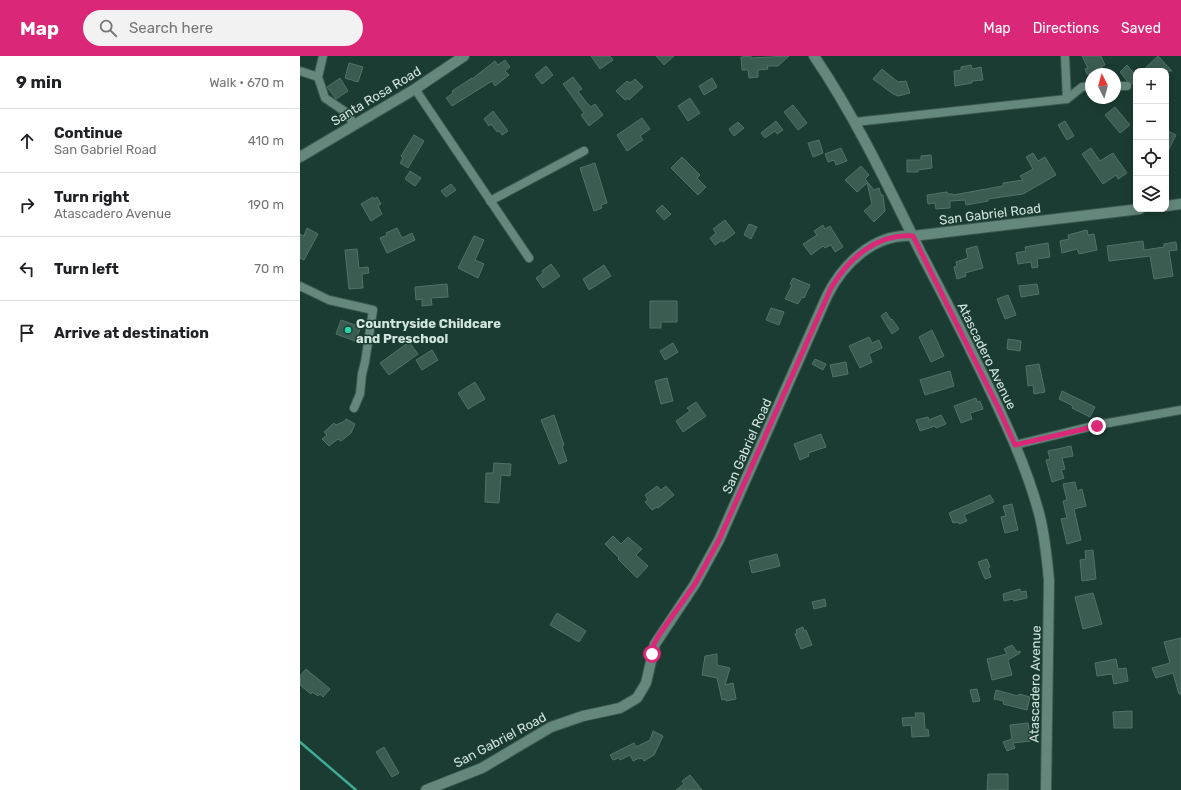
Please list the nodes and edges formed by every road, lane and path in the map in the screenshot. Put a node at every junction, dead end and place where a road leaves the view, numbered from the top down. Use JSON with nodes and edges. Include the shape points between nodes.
{"nodes":[{"id":1,"x":323,"y":56,"type":"edge"},
{"id":2,"x":464,"y":56,"type":"edge"},
{"id":3,"x":814,"y":56,"type":"edge"},
{"id":4,"x":1065,"y":56,"type":"edge"},
{"id":5,"x":300,"y":71,"type":"edge"},
{"id":6,"x":318,"y":77,"type":"junction"},
{"id":7,"x":1121,"y":86,"type":"edge"},
{"id":8,"x":1127,"y":86,"type":"dead end"},
{"id":9,"x":1085,"y":87,"type":"edge"},
{"id":10,"x":415,"y":89,"type":"junction"},
{"id":11,"x":1067,"y":99,"type":"junction"},
{"id":12,"x":855,"y":122,"type":"junction"},
{"id":13,"x":354,"y":124,"type":"junction"},
{"id":14,"x":584,"y":151,"type":"dead end"},
{"id":15,"x":300,"y":157,"type":"edge"},
{"id":16,"x":490,"y":201,"type":"junction"},
{"id":17,"x":1181,"y":204,"type":"edge"},
{"id":18,"x":1169,"y":206,"type":"edge"},
{"id":19,"x":1133,"y":210,"type":"edge"},
{"id":20,"x":913,"y":236,"type":"junction"},
{"id":21,"x":529,"y":258,"type":"dead end"},
{"id":22,"x":300,"y":286,"type":"edge"},
{"id":23,"x":354,"y":408,"type":"dead end"},
{"id":24,"x":1181,"y":410,"type":"edge"},
{"id":25,"x":1015,"y":445,"type":"junction"},
{"id":26,"x":426,"y":790,"type":"edge"},
{"id":27,"x":1046,"y":790,"type":"edge"}],
"edges":[{"from":1,"to":6,"type":"street"},
{"from":2,"to":10,"type":"street","name":"Santa Rosa Road"},
{"from":3,"to":12,"type":"street","name":"Atascadero Avenue","via":[[832,81]]},
{"from":4,"to":11,"type":"street"},
{"from":5,"to":6,"type":"street"},
{"from":6,"to":13,"type":"street","via":[[325,98],[347,113]]},
{"from":7,"to":8,"type":"street"},
{"from":9,"to":11,"type":"street"},
{"from":10,"to":13,"type":"street","name":"Santa Rosa Road"},
{"from":10,"to":16,"type":"street"},
{"from":11,"to":12,"type":"street"},
{"from":12,"to":20,"type":"street","name":"Atascadero Avenue"},
{"from":13,"to":15,"type":"street","name":"Santa Rosa Road"},
{"from":14,"to":16,"type":"street"},
{"from":16,"to":21,"type":"street"},
{"from":17,"to":18,"type":"street"},
{"from":19,"to":20,"type":"street","name":"San Gabriel Road"},
{"from":20,"to":25,"type":"street","name":"Atascadero Avenue"},
{"from":20,"to":26,"type":"street","name":"San Gabriel Road","via":[[902,235],[886,239],[870,247],[848,265],[831,288],[719,540],[695,584],[654,644],[646,683],[637,698],[620,708],[583,716],[551,727],[482,768]]},
{"from":22,"to":23,"type":"street","via":[[330,300],[373,310],[360,394]]},
{"from":24,"to":25,"type":"street"},
{"from":25,"to":27,"type":"street","name":"Atascadero Avenue","via":[[1032,488],[1040,518],[1049,580]]}]}
